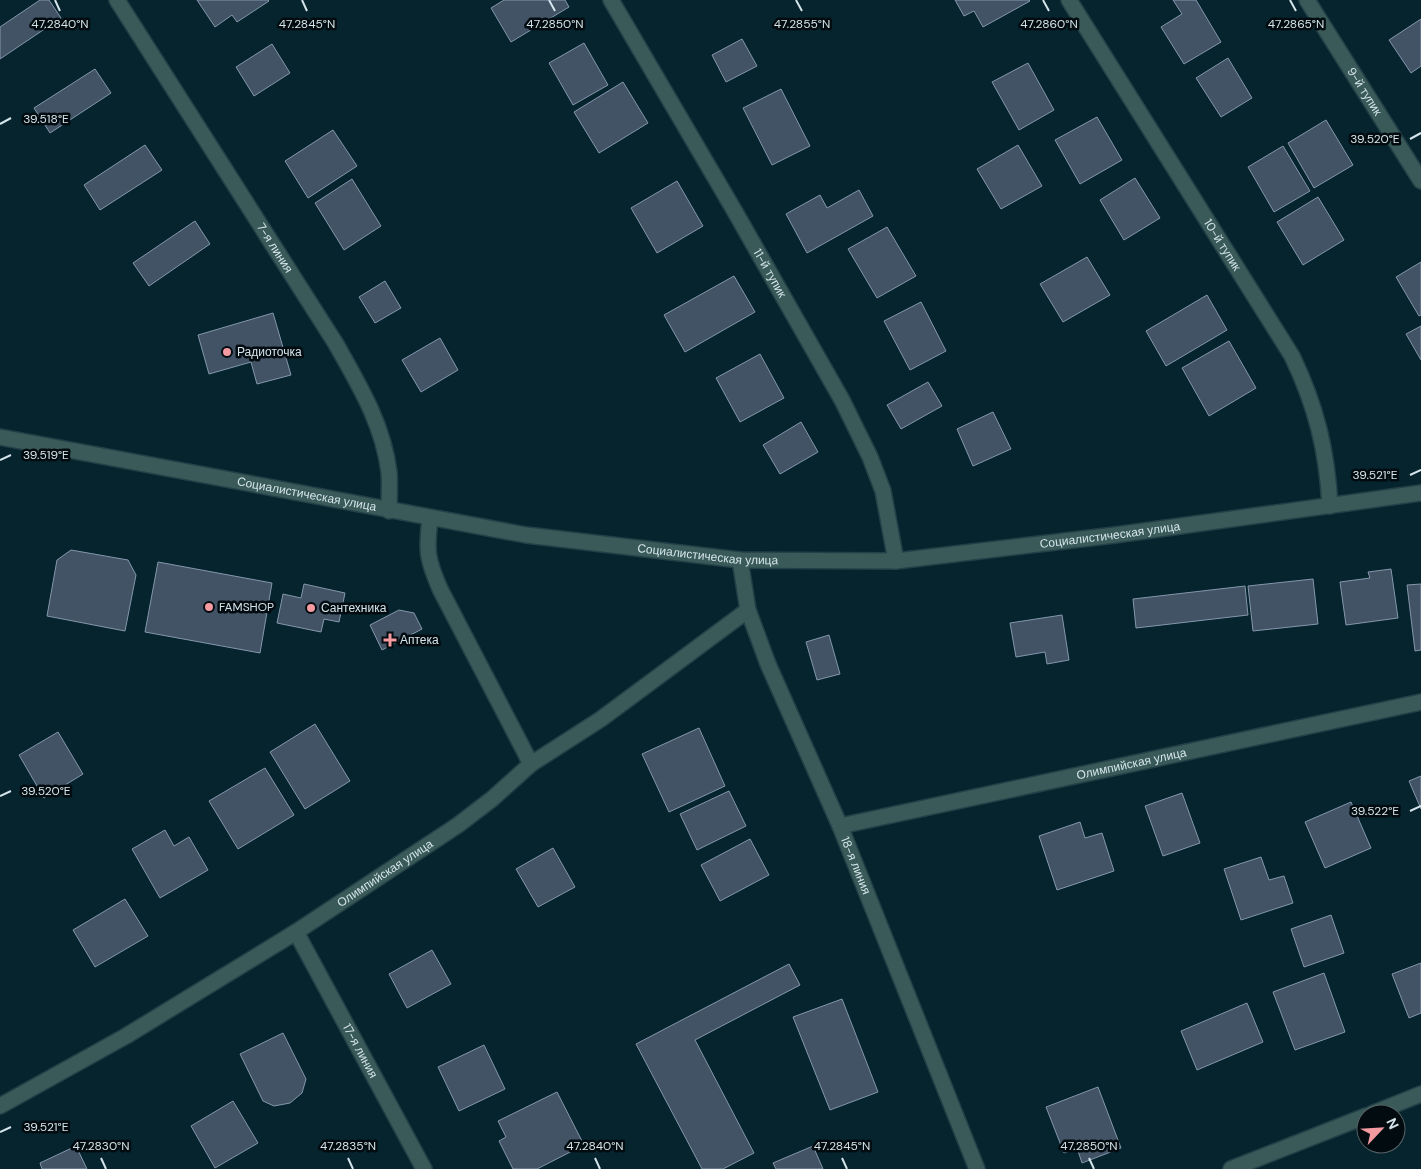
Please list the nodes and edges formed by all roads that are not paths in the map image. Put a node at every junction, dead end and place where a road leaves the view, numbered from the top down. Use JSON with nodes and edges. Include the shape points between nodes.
{"nodes":[{"id":1,"x":117,"y":0,"type":"edge"},
{"id":2,"x":611,"y":0,"type":"edge"},
{"id":3,"x":1069,"y":0,"type":"edge"},
{"id":4,"x":1308,"y":0,"type":"edge"},
{"id":5,"x":1421,"y":181,"type":"edge"},
{"id":6,"x":0,"y":436,"type":"edge"},
{"id":7,"x":1421,"y":493,"type":"edge"},
{"id":8,"x":1330,"y":506,"type":"junction"},
{"id":9,"x":389,"y":511,"type":"junction"},
{"id":10,"x":430,"y":519,"type":"junction"},
{"id":11,"x":740,"y":560,"type":"junction"},
{"id":12,"x":896,"y":561,"type":"junction"},
{"id":13,"x":748,"y":610,"type":"junction"},
{"id":14,"x":1421,"y":702,"type":"edge"},
{"id":15,"x":532,"y":764,"type":"junction"},
{"id":16,"x":840,"y":826,"type":"junction"},
{"id":17,"x":296,"y":932,"type":"junction"},
{"id":18,"x":1421,"y":1094,"type":"edge"},
{"id":19,"x":1396,"y":1104,"type":"edge"},
{"id":20,"x":0,"y":1106,"type":"edge"},
{"id":21,"x":1356,"y":1120,"type":"edge"},
{"id":22,"x":424,"y":1169,"type":"edge"},
{"id":23,"x":977,"y":1169,"type":"edge"},
{"id":24,"x":1230,"y":1169,"type":"edge"}],
"edges":[{"from":1,"to":9,"type":"street","name":"7-я линия","via":[[362,390],[376,419],[385,451]]},
{"from":2,"to":12,"type":"street","name":"11-й тупик","via":[[854,424],[883,491]]},
{"from":3,"to":8,"type":"street","name":"10-й тупик","via":[[1292,356],[1309,390],[1318,421]]},
{"from":4,"to":5,"type":"street","name":"9-й тупик"},
{"from":6,"to":9,"type":"street","name":"Социалистическая улица"},
{"from":7,"to":8,"type":"street","name":"Социалистическая улица"},
{"from":8,"to":12,"type":"street","name":"Социалистическая улица"},
{"from":9,"to":10,"type":"street","name":"Социалистическая улица"},
{"from":10,"to":11,"type":"street","name":"Социалистическая улица","via":[[526,535]]},
{"from":10,"to":15,"type":"street","via":[[426,549],[431,567]]},
{"from":11,"to":12,"type":"street","name":"Социалистическая улица"},
{"from":11,"to":13,"type":"street","name":"18-я линия"},
{"from":13,"to":15,"type":"street","name":"Олимпийская улица","via":[[601,719]]},
{"from":13,"to":16,"type":"street","name":"18-я линия","via":[[768,664]]},
{"from":14,"to":16,"type":"street","name":"Олимпийская улица"},
{"from":15,"to":17,"type":"street","name":"Олимпийская улица","via":[[458,825]]},
{"from":16,"to":23,"type":"street","name":"18-я линия"},
{"from":17,"to":20,"type":"street","name":"Олимпийская улица","via":[[126,1036]]},
{"from":17,"to":22,"type":"street","name":"17-я линия"},
{"from":18,"to":19,"type":"street"},
{"from":21,"to":24,"type":"street"}]}
